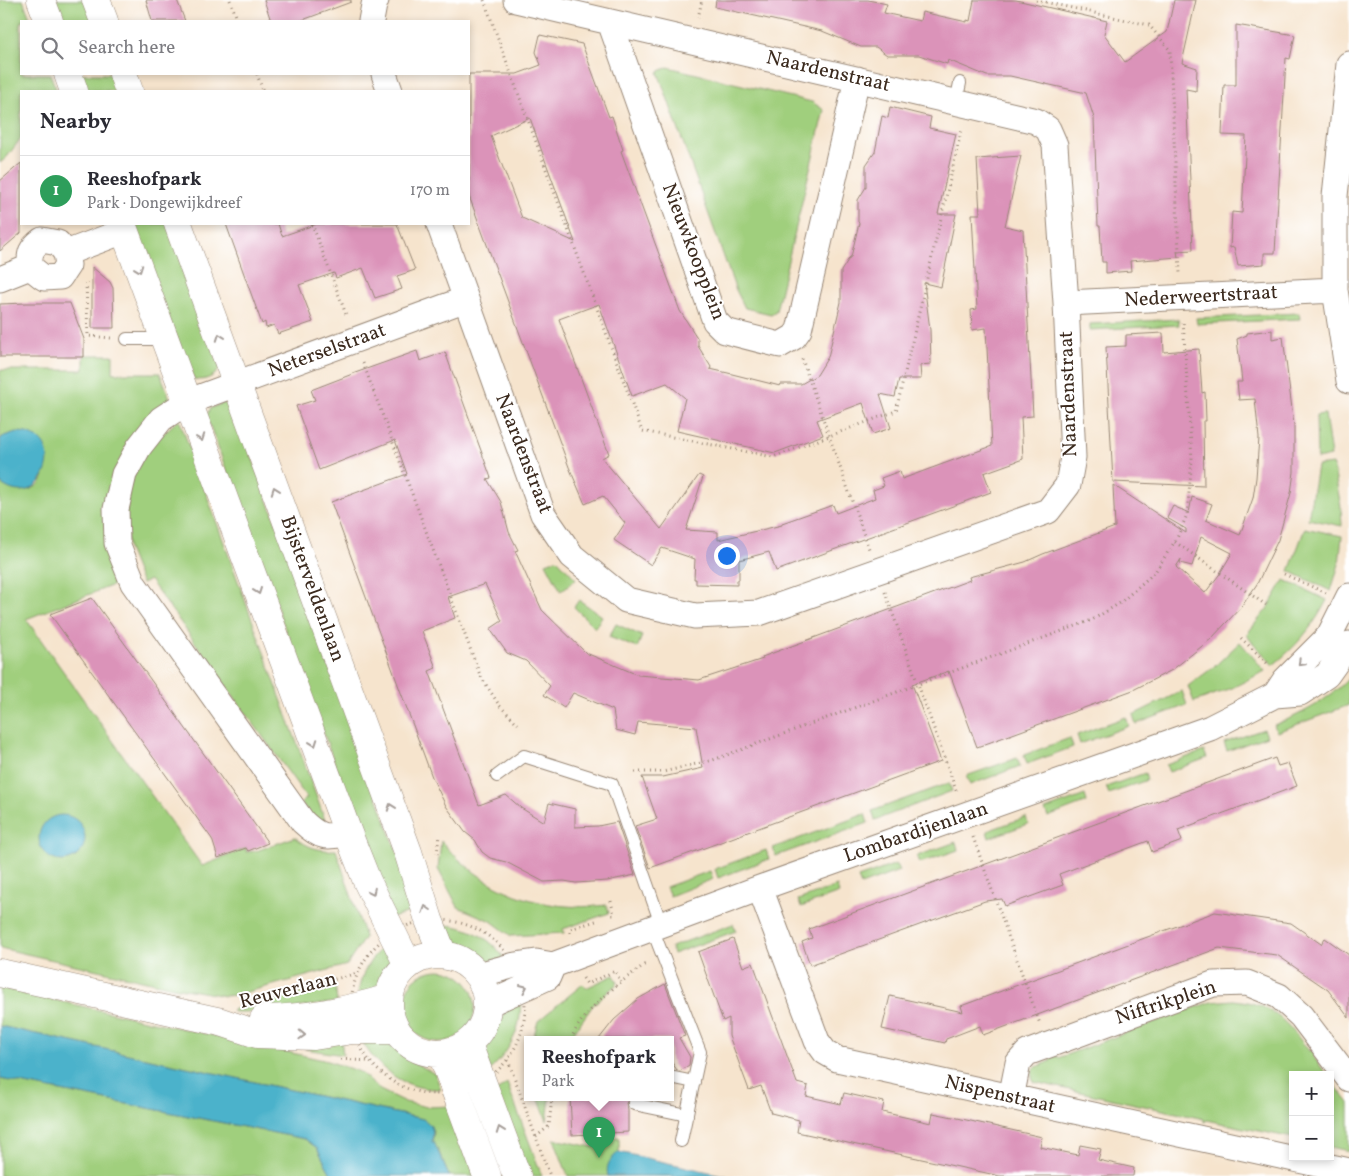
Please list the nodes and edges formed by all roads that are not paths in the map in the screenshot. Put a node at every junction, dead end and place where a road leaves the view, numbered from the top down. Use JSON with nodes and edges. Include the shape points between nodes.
{"nodes":[{"id":1,"x":41,"y":0,"type":"edge"},
{"id":2,"x":96,"y":0,"type":"edge"},
{"id":3,"x":376,"y":0,"type":"edge"},
{"id":4,"x":516,"y":0,"type":"edge"},
{"id":5,"x":49,"y":20,"type":"edge"},
{"id":6,"x":104,"y":20,"type":"edge"},
{"id":7,"x":371,"y":20,"type":"edge"},
{"id":8,"x":610,"y":22,"type":"junction"},
{"id":9,"x":1349,"y":64,"type":"edge"},
{"id":10,"x":68,"y":75,"type":"edge"},
{"id":11,"x":123,"y":75,"type":"edge"},
{"id":12,"x":384,"y":75,"type":"edge"},
{"id":13,"x":857,"y":79,"type":"junction"},
{"id":14,"x":74,"y":90,"type":"edge"},
{"id":15,"x":129,"y":90,"type":"edge"},
{"id":16,"x":390,"y":90,"type":"edge"},
{"id":17,"x":178,"y":225,"type":"edge"},
{"id":18,"x":438,"y":225,"type":"edge"},
{"id":19,"x":123,"y":227,"type":"edge"},
{"id":20,"x":0,"y":279,"type":"edge"},
{"id":21,"x":1335,"y":290,"type":"junction"},
{"id":22,"x":466,"y":299,"type":"junction"},
{"id":23,"x":1066,"y":303,"type":"junction"},
{"id":24,"x":127,"y":339,"type":"road end"},
{"id":25,"x":164,"y":339,"type":"junction"},
{"id":26,"x":1349,"y":381,"type":"edge"},
{"id":27,"x":237,"y":384,"type":"junction"},
{"id":28,"x":187,"y":402,"type":"junction"},
{"id":29,"x":1348,"y":599,"type":"edge"},
{"id":30,"x":1344,"y":644,"type":"edge"},
{"id":31,"x":496,"y":776,"type":"dead end"},
{"id":32,"x":348,"y":833,"type":"junction"},
{"id":33,"x":760,"y":888,"type":"junction"},
{"id":34,"x":657,"y":926,"type":"junction"},
{"id":35,"x":443,"y":955,"type":"junction"},
{"id":36,"x":553,"y":965,"type":"junction"},
{"id":37,"x":408,"y":966,"type":"junction"},
{"id":38,"x":0,"y":974,"type":"edge"},
{"id":39,"x":478,"y":975,"type":"junction"},
{"id":40,"x":389,"y":998,"type":"junction"},
{"id":41,"x":488,"y":1004,"type":"junction"},
{"id":42,"x":221,"y":1022,"type":"junction"},
{"id":43,"x":396,"y":1030,"type":"junction"},
{"id":44,"x":468,"y":1044,"type":"junction"},
{"id":45,"x":442,"y":1054,"type":"junction"},
{"id":46,"x":674,"y":1078,"type":"edge"},
{"id":47,"x":1349,"y":1078,"type":"edge"},
{"id":48,"x":694,"y":1082,"type":"junction"},
{"id":49,"x":1011,"y":1098,"type":"junction"},
{"id":50,"x":634,"y":1104,"type":"dead end"},
{"id":51,"x":687,"y":1115,"type":"junction"},
{"id":52,"x":681,"y":1140,"type":"dead end"},
{"id":53,"x":1349,"y":1171,"type":"edge"},
{"id":54,"x":486,"y":1176,"type":"edge"},
{"id":55,"x":517,"y":1176,"type":"edge"}],
"edges":[{"from":1,"to":5,"type":"street"},
{"from":2,"to":6,"type":"street"},
{"from":3,"to":7,"type":"street"},
{"from":4,"to":8,"type":"street","name":"Naardenstraat"},
{"from":8,"to":13,"type":"street","name":"Naardenstraat"},
{"from":8,"to":13,"type":"street","name":"Nieuwkoopplein","via":[[715,321],[725,332],[780,345],[799,330]]},
{"from":9,"to":21,"type":"street","via":[[1335,196]]},
{"from":10,"to":14,"type":"street"},
{"from":11,"to":15,"type":"street"},
{"from":12,"to":16,"type":"street"},
{"from":13,"to":23,"type":"street","name":"Naardenstraat","via":[[958,93],[1048,128],[1055,145]]},
{"from":27,"to":17,"type":"street","name":"Bijsterveldenlaan","one_way":true},
{"from":18,"to":22,"type":"street","name":"Naardenstraat"},
{"from":19,"to":20,"type":"street","via":[[75,249],[42,240],[32,247],[30,267]]},
{"from":19,"to":25,"type":"street","one_way":true},
{"from":21,"to":23,"type":"street","name":"Nederweertstraat"},
{"from":21,"to":26,"type":"street"},
{"from":22,"to":23,"type":"street","name":"Naardenstraat","via":[[543,514],[572,556],[626,600],[695,616],[759,613],[1048,511],[1068,485],[1073,458]]},
{"from":22,"to":27,"type":"street","name":"Neterselstraat"},
{"from":24,"to":25,"type":"lane"},
{"from":25,"to":28,"type":"street"},
{"from":27,"to":28,"type":"street","name":"Neterselstraat"},
{"from":35,"to":27,"type":"street","name":"Bijsterveldenlaan","one_way":true},
{"from":28,"to":32,"type":"street","one_way":true},
{"from":28,"to":32,"type":"street","via":[[160,419],[124,474],[116,509],[117,543],[133,584],[303,822],[316,834]]},
{"from":29,"to":30,"type":"street","name":"Lombardijenlaan"},
{"from":30,"to":33,"type":"street","name":"Lombardijenlaan","via":[[1327,675],[1300,693],[1280,688],[1210,728]]},
{"from":31,"to":34,"type":"lane","via":[[524,756],[612,784]]},
{"from":32,"to":37,"type":"street","one_way":true},
{"from":33,"to":34,"type":"street","name":"Lombardijenlaan"},
{"from":33,"to":49,"type":"street","name":"Nispenstraat","via":[[817,1041],[825,1052],[838,1058]]},
{"from":34,"to":36,"type":"street","name":"Lombardijenlaan"},
{"from":34,"to":48,"type":"lane","via":[[665,961],[700,1052]]},
{"from":35,"to":37,"type":"street","via":[[418,959]]},
{"from":35,"to":39,"type":"street","via":[[469,965]]},
{"from":36,"to":39,"type":"street","name":"Lombardijenlaan","via":[[536,962]]},
{"from":41,"to":36,"type":"street","name":"Lombardijenlaan","one_way":true,"via":[[548,977]]},
{"from":37,"to":40,"type":"street","via":[[399,974]]},
{"from":38,"to":42,"type":"street","name":"Reuverlaan"},
{"from":39,"to":41,"type":"street","via":[[487,993]]},
{"from":40,"to":42,"type":"street","name":"Reuverlaan","via":[[316,1014]]},
{"from":40,"to":43,"type":"street"},
{"from":41,"to":44,"type":"street","via":[[483,1026]]},
{"from":42,"to":43,"type":"street","name":"Reuverlaan","one_way":true,"via":[[257,1034],[314,1036],[352,1030]]},
{"from":43,"to":45,"type":"street","via":[[416,1048]]},
{"from":44,"to":45,"type":"street"},
{"from":55,"to":44,"type":"street","one_way":true},
{"from":45,"to":54,"type":"street"},
{"from":46,"to":48,"type":"lane"},
{"from":47,"to":49,"type":"street","name":"Niftrikplein","via":[[1301,1016],[1279,996],[1247,983],[1213,984],[1027,1053],[1018,1063]]},
{"from":48,"to":51,"type":"lane"},
{"from":49,"to":53,"type":"street","name":"Nispenstraat"},
{"from":50,"to":51,"type":"lane"},
{"from":51,"to":52,"type":"lane"}]}
